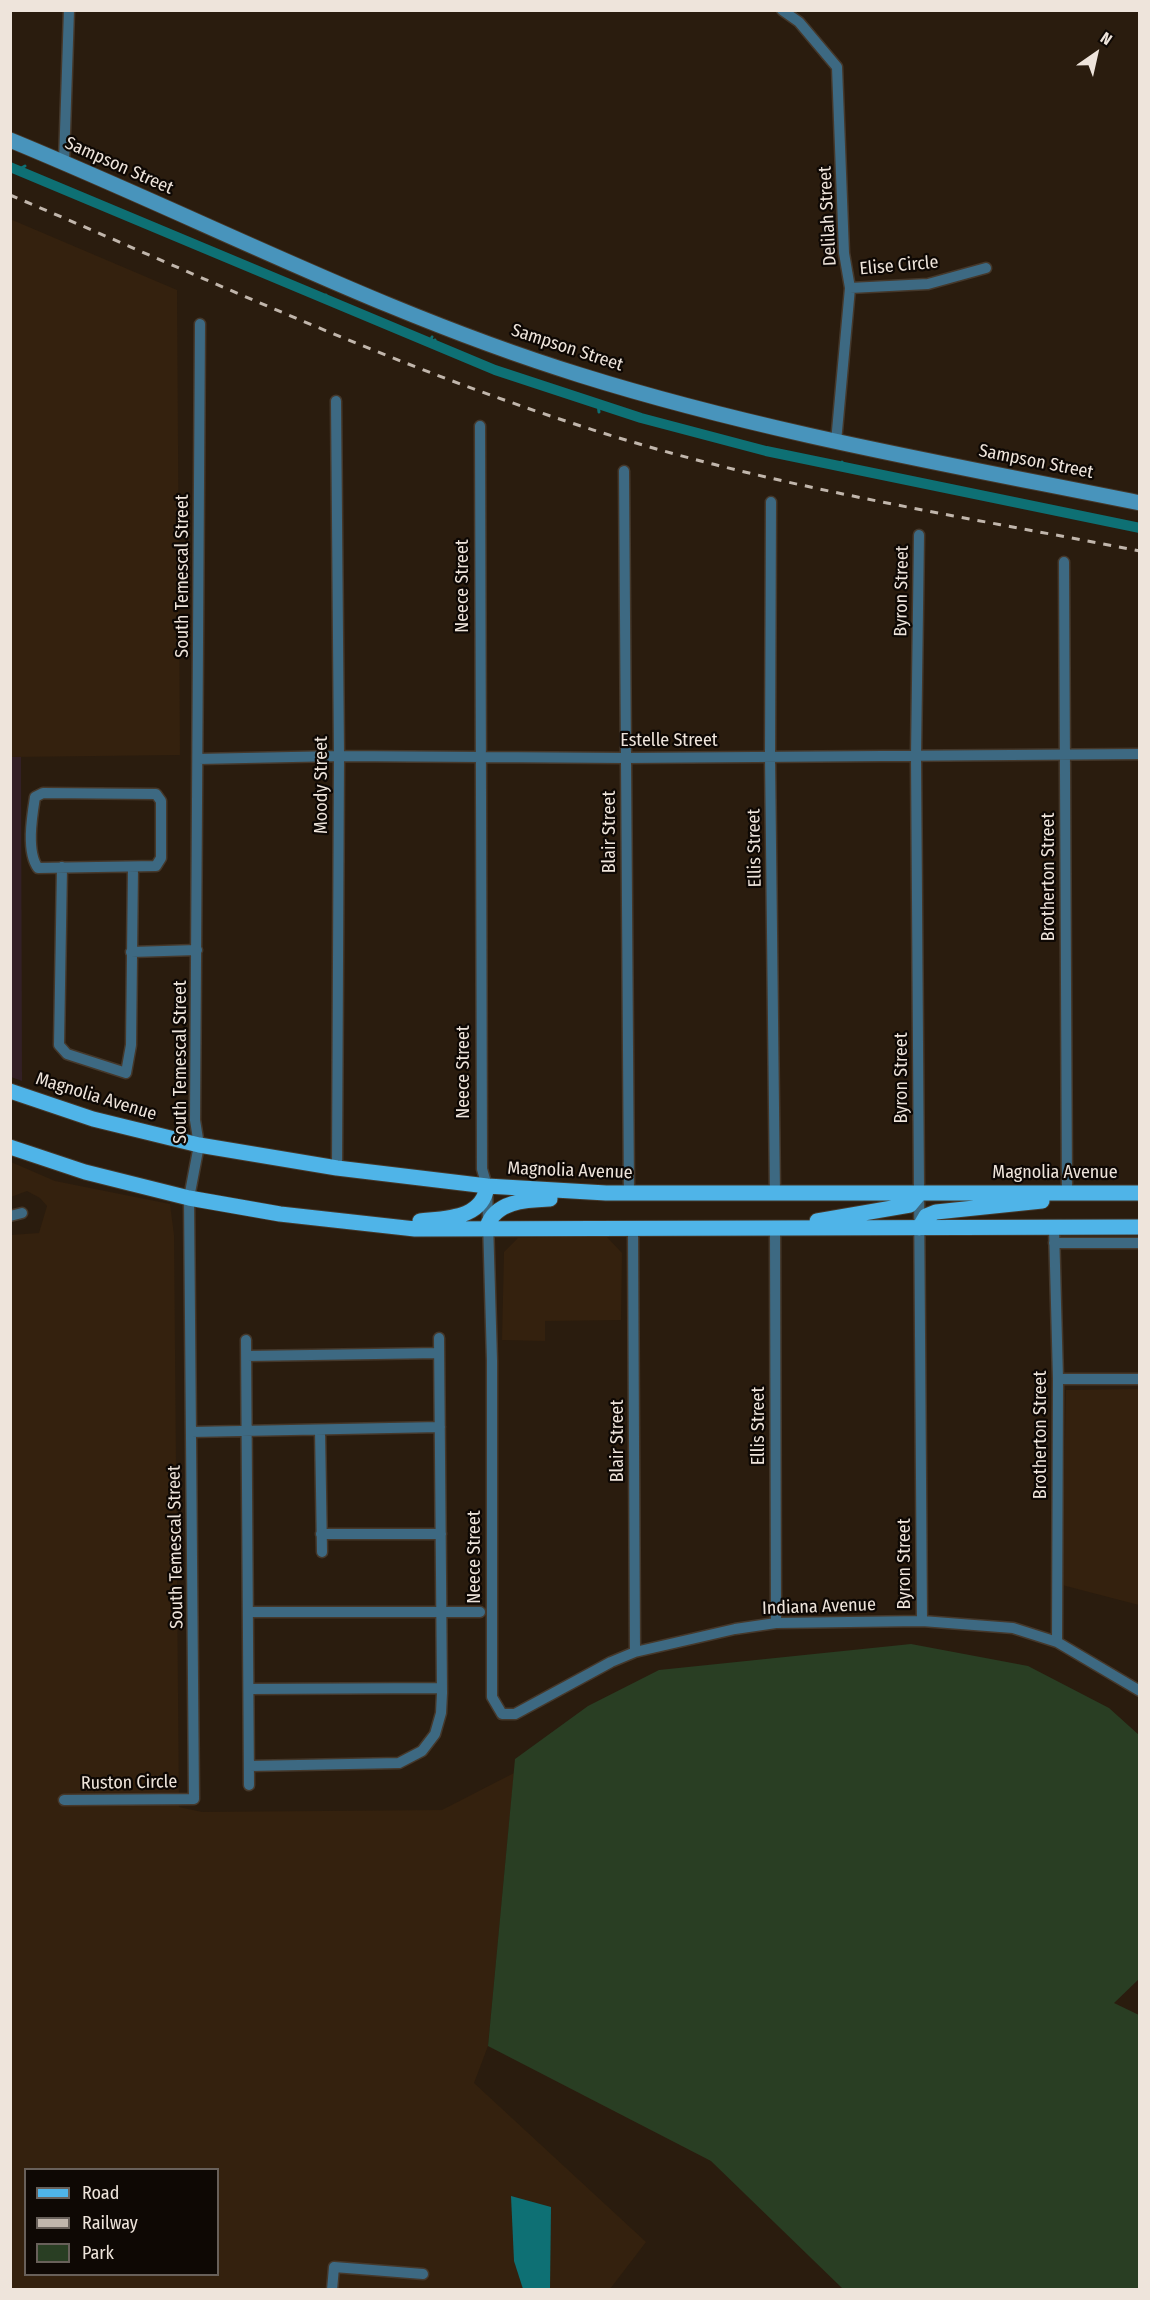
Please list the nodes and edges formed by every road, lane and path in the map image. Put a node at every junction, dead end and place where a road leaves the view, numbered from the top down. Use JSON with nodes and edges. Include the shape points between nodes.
{"nodes":[{"id":1,"x":69,"y":10,"type":"edge"},
{"id":2,"x":782,"y":10,"type":"edge"},
{"id":3,"x":10,"y":140,"type":"edge"},
{"id":4,"x":64,"y":162,"type":"junction"},
{"id":5,"x":986,"y":268,"type":"dead end"},
{"id":6,"x":850,"y":288,"type":"junction"},
{"id":7,"x":200,"y":324,"type":"dead end"},
{"id":8,"x":336,"y":401,"type":"dead end"},
{"id":9,"x":480,"y":426,"type":"dead end"},
{"id":10,"x":836,"y":442,"type":"junction"},
{"id":11,"x":624,"y":471,"type":"dead end"},
{"id":12,"x":771,"y":502,"type":"dead end"},
{"id":13,"x":1140,"y":503,"type":"edge"},
{"id":14,"x":919,"y":535,"type":"dead end"},
{"id":15,"x":1064,"y":562,"type":"dead end"},
{"id":16,"x":1140,"y":754,"type":"edge"},
{"id":17,"x":1065,"y":755,"type":"junction"},
{"id":18,"x":339,"y":756,"type":"junction"},
{"id":19,"x":916,"y":756,"type":"junction"},
{"id":20,"x":771,"y":757,"type":"junction"},
{"id":21,"x":479,"y":758,"type":"junction"},
{"id":22,"x":626,"y":758,"type":"junction"},
{"id":23,"x":198,"y":759,"type":"junction"},
{"id":24,"x":62,"y":867,"type":"junction"},
{"id":25,"x":132,"y":867,"type":"junction"},
{"id":26,"x":197,"y":950,"type":"junction"},
{"id":27,"x":131,"y":952,"type":"junction"},
{"id":28,"x":10,"y":1090,"type":"edge"},
{"id":29,"x":199,"y":1145,"type":"junction"},
{"id":30,"x":10,"y":1147,"type":"edge"},
{"id":31,"x":337,"y":1168,"type":"junction"},
{"id":32,"x":487,"y":1186,"type":"junction"},
{"id":33,"x":1140,"y":1192,"type":"edge"},
{"id":34,"x":606,"y":1193,"type":"junction"},
{"id":35,"x":629,"y":1193,"type":"junction"},
{"id":36,"x":920,"y":1193,"type":"junction"},
{"id":37,"x":1067,"y":1193,"type":"junction"},
{"id":38,"x":775,"y":1194,"type":"junction"},
{"id":39,"x":189,"y":1198,"type":"junction"},
{"id":40,"x":22,"y":1213,"type":"dead end"},
{"id":41,"x":10,"y":1216,"type":"edge"},
{"id":42,"x":381,"y":1226,"type":"junction"},
{"id":43,"x":487,"y":1227,"type":"junction"},
{"id":44,"x":1140,"y":1227,"type":"edge"},
{"id":45,"x":775,"y":1228,"type":"junction"},
{"id":46,"x":919,"y":1228,"type":"junction"},
{"id":47,"x":633,"y":1229,"type":"junction"},
{"id":48,"x":1054,"y":1235,"type":"junction"},
{"id":49,"x":1140,"y":1243,"type":"edge"},
{"id":50,"x":440,"y":1338,"type":"dead end"},
{"id":51,"x":246,"y":1340,"type":"dead end"},
{"id":52,"x":440,"y":1353,"type":"junction"},
{"id":53,"x":247,"y":1356,"type":"junction"},
{"id":54,"x":1058,"y":1379,"type":"junction"},
{"id":55,"x":1140,"y":1379,"type":"edge"},
{"id":56,"x":440,"y":1427,"type":"junction"},
{"id":57,"x":320,"y":1430,"type":"junction"},
{"id":58,"x":247,"y":1431,"type":"junction"},
{"id":59,"x":191,"y":1432,"type":"junction"},
{"id":60,"x":321,"y":1534,"type":"junction"},
{"id":61,"x":441,"y":1534,"type":"junction"},
{"id":62,"x":322,"y":1552,"type":"dead end"},
{"id":63,"x":442,"y":1610,"type":"junction"},
{"id":64,"x":248,"y":1612,"type":"junction"},
{"id":65,"x":480,"y":1612,"type":"dead end"},
{"id":66,"x":922,"y":1621,"type":"junction"},
{"id":67,"x":776,"y":1623,"type":"junction"},
{"id":68,"x":1057,"y":1642,"type":"junction"},
{"id":69,"x":635,"y":1652,"type":"junction"},
{"id":70,"x":442,"y":1688,"type":"junction"},
{"id":71,"x":249,"y":1689,"type":"junction"},
{"id":72,"x":1140,"y":1691,"type":"edge"},
{"id":73,"x":502,"y":1714,"type":"joint"},
{"id":74,"x":249,"y":1766,"type":"junction"},
{"id":75,"x":249,"y":1785,"type":"dead end"},
{"id":76,"x":194,"y":1799,"type":"joint"},
{"id":77,"x":64,"y":1800,"type":"dead end"},
{"id":78,"x":423,"y":2274,"type":"dead end"},
{"id":79,"x":332,"y":2289,"type":"edge"}],
"edges":[{"from":1,"to":4,"type":"street"},
{"from":2,"to":6,"type":"street","name":"Delilah Street","via":[[799,22],[837,67],[844,253]]},
{"from":3,"to":4,"type":"street","name":"Sampson Street"},
{"from":4,"to":10,"type":"street","name":"Sampson Street","via":[[452,330],[579,375]]},
{"from":5,"to":6,"type":"street","name":"Elise Circle","via":[[928,284]]},
{"from":6,"to":10,"type":"street","name":"Delilah Street"},
{"from":7,"to":23,"type":"street","name":"South Temescal Street"},
{"from":8,"to":18,"type":"street","name":"Moody Street"},
{"from":9,"to":21,"type":"street","name":"Neece Street"},
{"from":10,"to":13,"type":"street","name":"Sampson Street"},
{"from":11,"to":22,"type":"street","name":"Blair Street"},
{"from":12,"to":20,"type":"street","name":"Ellis Street"},
{"from":14,"to":19,"type":"street","name":"Byron Street"},
{"from":15,"to":17,"type":"street","name":"Brotherton Street"},
{"from":16,"to":17,"type":"street","name":"Estelle Street"},
{"from":17,"to":19,"type":"street","name":"Estelle Street"},
{"from":17,"to":37,"type":"street","name":"Brotherton Street"},
{"from":18,"to":21,"type":"street","name":"Estelle Street"},
{"from":18,"to":23,"type":"street","name":"Estelle Street"},
{"from":18,"to":31,"type":"street","name":"Moody Street"},
{"from":19,"to":20,"type":"street","name":"Estelle Street"},
{"from":19,"to":36,"type":"street","name":"Byron Street"},
{"from":20,"to":22,"type":"street","name":"Estelle Street"},
{"from":20,"to":38,"type":"street","name":"Ellis Street"},
{"from":21,"to":22,"type":"street","name":"Estelle Street"},
{"from":21,"to":32,"type":"street","name":"Neece Street","via":[[482,1169]]},
{"from":22,"to":35,"type":"street","name":"Blair Street"},
{"from":23,"to":26,"type":"street","name":"South Temescal Street"},
{"from":24,"to":25,"type":"street"},
{"from":24,"to":25,"type":"street","via":[[38,868],[32,860],[35,797],[43,793],[156,794],[161,801],[161,858],[156,866]]},
{"from":24,"to":27,"type":"street","via":[[59,1045],[67,1054],[126,1073],[132,1045]]},
{"from":25,"to":27,"type":"street"},
{"from":26,"to":27,"type":"street"},
{"from":26,"to":29,"type":"street","name":"South Temescal Street","via":[[195,1129]]},
{"from":28,"to":29,"type":"main road","name":"Magnolia Avenue","via":[[93,1119]]},
{"from":29,"to":31,"type":"main road","name":"Magnolia Avenue"},
{"from":29,"to":39,"type":"street","name":"South Temescal Street"},
{"from":30,"to":39,"type":"main road","via":[[85,1172]]},
{"from":31,"to":32,"type":"main road","name":"Magnolia Avenue"},
{"from":32,"to":34,"type":"main road","name":"Magnolia Avenue"},
{"from":32,"to":42,"type":"main road","via":[[481,1205],[467,1213]]},
{"from":32,"to":43,"type":"street","name":"Neece Street"},
{"from":33,"to":37,"type":"main road","name":"Magnolia Avenue"},
{"from":34,"to":35,"type":"main road","name":"Magnolia Avenue"},
{"from":34,"to":43,"type":"main road","via":[[513,1204],[494,1212]]},
{"from":35,"to":38,"type":"main road","name":"Magnolia Avenue"},
{"from":36,"to":37,"type":"main road","name":"Magnolia Avenue"},
{"from":36,"to":38,"type":"main road","name":"Magnolia Avenue"},
{"from":36,"to":45,"type":"main road","via":[[910,1205]]},
{"from":36,"to":46,"type":"street","name":"Byron Street"},
{"from":37,"to":46,"type":"main road","via":[[1053,1200],[936,1212],[926,1216]]},
{"from":39,"to":42,"type":"main road"},
{"from":39,"to":59,"type":"street","name":"South Temescal Street"},
{"from":40,"to":41,"type":"street"},
{"from":42,"to":43,"type":"main road"},
{"from":43,"to":47,"type":"main road"},
{"from":43,"to":73,"type":"street","name":"Neece Street","via":[[492,1361],[492,1697]]},
{"from":44,"to":48,"type":"main road"},
{"from":45,"to":46,"type":"main road"},
{"from":45,"to":47,"type":"main road"},
{"from":45,"to":67,"type":"street","name":"Ellis Street"},
{"from":46,"to":48,"type":"main road"},
{"from":46,"to":66,"type":"street","name":"Byron Street"},
{"from":47,"to":69,"type":"street","name":"Blair Street"},
{"from":48,"to":49,"type":"street"},
{"from":48,"to":54,"type":"street","name":"Brotherton Street"},
{"from":50,"to":52,"type":"street"},
{"from":51,"to":53,"type":"street"},
{"from":52,"to":53,"type":"street"},
{"from":52,"to":56,"type":"street"},
{"from":53,"to":58,"type":"street"},
{"from":54,"to":55,"type":"street"},
{"from":54,"to":68,"type":"street","name":"Brotherton Street"},
{"from":56,"to":57,"type":"street"},
{"from":56,"to":61,"type":"street"},
{"from":57,"to":58,"type":"street"},
{"from":57,"to":60,"type":"street"},
{"from":58,"to":59,"type":"street"},
{"from":58,"to":64,"type":"street"},
{"from":59,"to":76,"type":"street","name":"South Temescal Street"},
{"from":60,"to":61,"type":"street"},
{"from":60,"to":62,"type":"street"},
{"from":61,"to":63,"type":"street"},
{"from":63,"to":64,"type":"street"},
{"from":63,"to":65,"type":"street"},
{"from":63,"to":70,"type":"street"},
{"from":64,"to":71,"type":"street"},
{"from":66,"to":67,"type":"street","name":"Indiana Avenue"},
{"from":66,"to":68,"type":"street","name":"Indiana Avenue","via":[[1013,1629]]},
{"from":67,"to":69,"type":"street","name":"Indiana Avenue"},
{"from":68,"to":72,"type":"street","name":"Indiana Avenue"},
{"from":69,"to":73,"type":"street","name":"Indiana Avenue","via":[[515,1714]]},
{"from":70,"to":71,"type":"street"},
{"from":70,"to":74,"type":"street","via":[[435,1734],[422,1751],[399,1763]]},
{"from":71,"to":74,"type":"street"},
{"from":74,"to":75,"type":"street"},
{"from":76,"to":77,"type":"street","name":"Ruston Circle"},
{"from":78,"to":79,"type":"street","via":[[334,2267]]}]}
